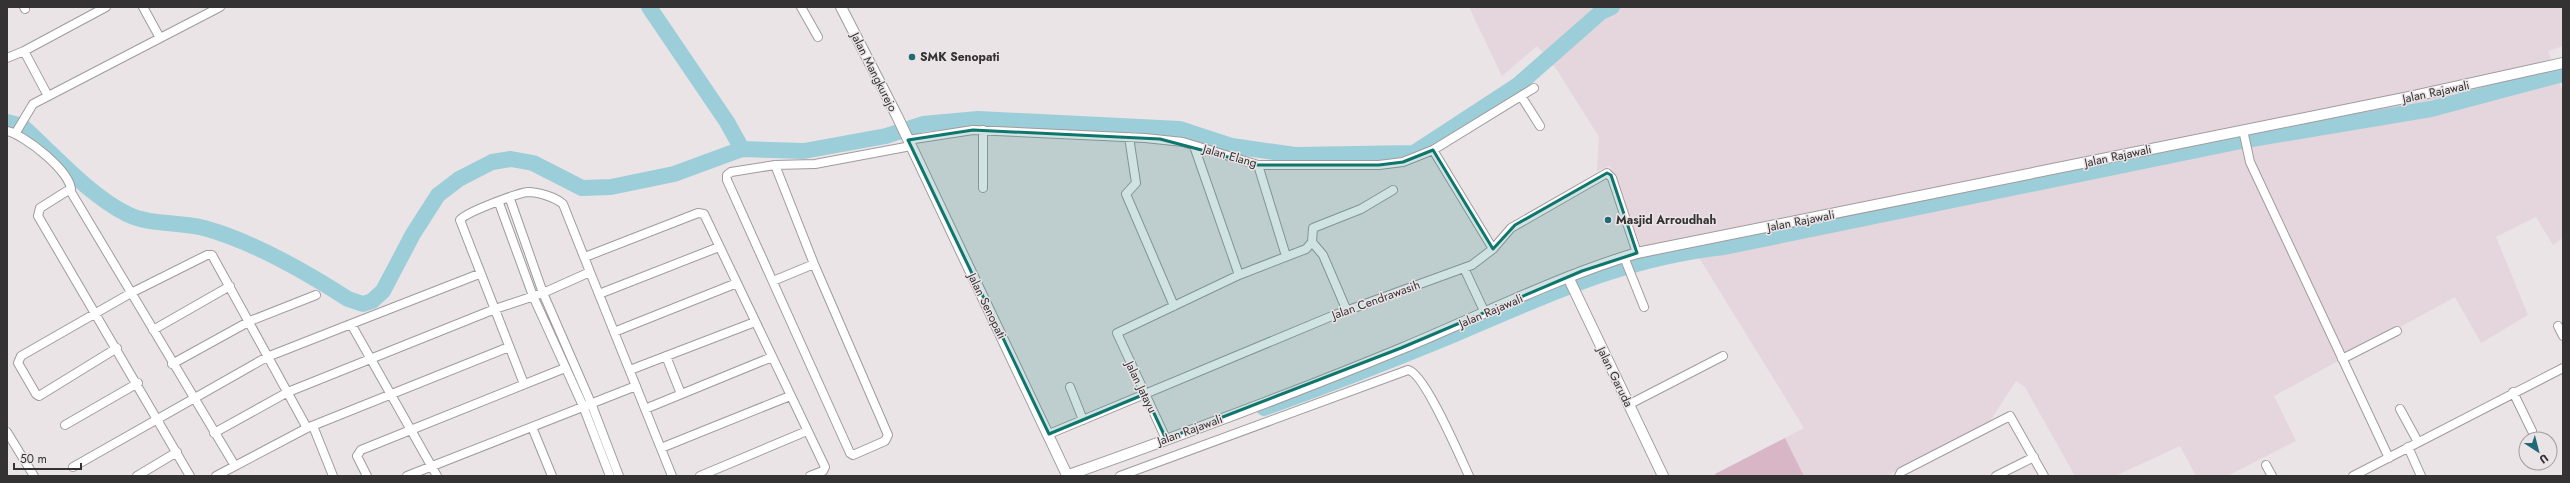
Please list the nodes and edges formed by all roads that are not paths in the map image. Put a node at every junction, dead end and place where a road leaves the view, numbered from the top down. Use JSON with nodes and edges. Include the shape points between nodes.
{"nodes":[{"id":1,"x":106,"y":7,"type":"edge"},
{"id":2,"x":143,"y":7,"type":"edge"},
{"id":3,"x":220,"y":7,"type":"edge"},
{"id":4,"x":801,"y":7,"type":"edge"},
{"id":5,"x":841,"y":7,"type":"edge"},
{"id":6,"x":818,"y":37,"type":"dead end"},
{"id":7,"x":160,"y":38,"type":"junction"},
{"id":8,"x":24,"y":51,"type":"junction"},
{"id":9,"x":7,"y":58,"type":"edge"},
{"id":10,"x":2563,"y":62,"type":"edge"},
{"id":11,"x":1534,"y":88,"type":"dead end"},
{"id":12,"x":48,"y":96,"type":"junction"},
{"id":13,"x":1521,"y":96,"type":"junction"},
{"id":14,"x":1540,"y":126,"type":"dead end"},
{"id":15,"x":982,"y":130,"type":"junction"},
{"id":16,"x":12,"y":132,"type":"edge"},
{"id":17,"x":2243,"y":135,"type":"junction"},
{"id":18,"x":1129,"y":137,"type":"junction"},
{"id":19,"x":908,"y":141,"type":"junction"},
{"id":20,"x":1194,"y":146,"type":"junction"},
{"id":21,"x":1433,"y":150,"type":"junction"},
{"id":22,"x":775,"y":165,"type":"junction"},
{"id":23,"x":1258,"y":165,"type":"junction"},
{"id":24,"x":983,"y":188,"type":"dead end"},
{"id":25,"x":1392,"y":190,"type":"dead end"},
{"id":26,"x":71,"y":192,"type":"junction"},
{"id":27,"x":510,"y":199,"type":"junction"},
{"id":28,"x":499,"y":203,"type":"junction"},
{"id":29,"x":1312,"y":242,"type":"junction"},
{"id":30,"x":719,"y":247,"type":"junction"},
{"id":31,"x":1493,"y":249,"type":"junction"},
{"id":32,"x":1637,"y":253,"type":"junction"},
{"id":33,"x":1286,"y":256,"type":"junction"},
{"id":34,"x":585,"y":257,"type":"junction"},
{"id":35,"x":1625,"y":260,"type":"junction"},
{"id":36,"x":814,"y":264,"type":"junction"},
{"id":37,"x":1464,"y":268,"type":"junction"},
{"id":38,"x":590,"y":272,"type":"junction"},
{"id":39,"x":479,"y":274,"type":"junction"},
{"id":40,"x":1239,"y":276,"type":"junction"},
{"id":41,"x":772,"y":281,"type":"junction"},
{"id":42,"x":1569,"y":281,"type":"junction"},
{"id":43,"x":736,"y":283,"type":"junction"},
{"id":44,"x":230,"y":286,"type":"junction"},
{"id":45,"x":131,"y":293,"type":"junction"},
{"id":46,"x":543,"y":293,"type":"junction"},
{"id":47,"x":599,"y":294,"type":"junction"},
{"id":48,"x":316,"y":295,"type":"dead end"},
{"id":49,"x":533,"y":296,"type":"junction"},
{"id":50,"x":1174,"y":306,"type":"junction"},
{"id":51,"x":1644,"y":307,"type":"dead end"},
{"id":52,"x":495,"y":309,"type":"junction"},
{"id":53,"x":1347,"y":311,"type":"junction"},
{"id":54,"x":97,"y":313,"type":"junction"},
{"id":55,"x":1485,"y":314,"type":"junction"},
{"id":56,"x":250,"y":321,"type":"junction"},
{"id":57,"x":755,"y":322,"type":"junction"},
{"id":58,"x":351,"y":324,"type":"junction"},
{"id":59,"x":2558,"y":326,"type":"dead end"},
{"id":60,"x":153,"y":330,"type":"junction"},
{"id":61,"x":2397,"y":331,"type":"dead end"},
{"id":62,"x":614,"y":332,"type":"junction"},
{"id":63,"x":2563,"y":336,"type":"edge"},
{"id":64,"x":509,"y":347,"type":"junction"},
{"id":65,"x":117,"y":348,"type":"junction"},
{"id":66,"x":666,"y":356,"type":"junction"},
{"id":67,"x":1723,"y":356,"type":"dead end"},
{"id":68,"x":267,"y":357,"type":"junction"},
{"id":69,"x":772,"y":357,"type":"junction"},
{"id":70,"x":2342,"y":359,"type":"junction"},
{"id":71,"x":372,"y":360,"type":"junction"},
{"id":72,"x":172,"y":364,"type":"junction"},
{"id":73,"x":565,"y":368,"type":"junction"},
{"id":74,"x":2563,"y":368,"type":"edge"},
{"id":75,"x":630,"y":370,"type":"junction"},
{"id":76,"x":138,"y":383,"type":"junction"},
{"id":77,"x":524,"y":384,"type":"junction"},
{"id":78,"x":636,"y":386,"type":"junction"},
{"id":79,"x":1070,"y":388,"type":"dead end"},
{"id":80,"x":288,"y":392,"type":"junction"},
{"id":81,"x":2513,"y":392,"type":"junction"},
{"id":82,"x":681,"y":394,"type":"junction"},
{"id":83,"x":1145,"y":394,"type":"junction"},
{"id":84,"x":391,"y":395,"type":"junction"},
{"id":85,"x":790,"y":396,"type":"junction"},
{"id":86,"x":193,"y":399,"type":"junction"},
{"id":87,"x":587,"y":404,"type":"junction"},
{"id":88,"x":1628,"y":405,"type":"junction"},
{"id":89,"x":645,"y":409,"type":"junction"},
{"id":90,"x":2400,"y":409,"type":"dead end"},
{"id":91,"x":158,"y":418,"type":"junction"},
{"id":92,"x":1083,"y":420,"type":"junction"},
{"id":93,"x":65,"y":425,"type":"dead end"},
{"id":94,"x":532,"y":426,"type":"junction"},
{"id":95,"x":310,"y":427,"type":"junction"},
{"id":96,"x":411,"y":430,"type":"junction"},
{"id":97,"x":807,"y":431,"type":"junction"},
{"id":98,"x":2532,"y":431,"type":"edge"},
{"id":99,"x":7,"y":432,"type":"edge"},
{"id":100,"x":214,"y":433,"type":"junction"},
{"id":101,"x":1049,"y":434,"type":"junction"},
{"id":102,"x":1166,"y":439,"type":"junction"},
{"id":103,"x":2418,"y":442,"type":"junction"},
{"id":104,"x":2408,"y":447,"type":"junction"},
{"id":105,"x":661,"y":448,"type":"junction"},
{"id":106,"x":177,"y":452,"type":"junction"},
{"id":107,"x":2034,"y":458,"type":"junction"},
{"id":108,"x":2389,"y":458,"type":"junction"},
{"id":109,"x":2266,"y":465,"type":"dead end"},
{"id":110,"x":234,"y":466,"type":"junction"},
{"id":111,"x":431,"y":466,"type":"junction"},
{"id":112,"x":73,"y":467,"type":"dead end"},
{"id":113,"x":551,"y":474,"type":"edge"},
{"id":114,"x":614,"y":475,"type":"edge"},
{"id":115,"x":34,"y":476,"type":"edge"},
{"id":116,"x":137,"y":476,"type":"edge"},
{"id":117,"x":190,"y":476,"type":"edge"},
{"id":118,"x":216,"y":476,"type":"edge"},
{"id":119,"x":333,"y":476,"type":"edge"},
{"id":120,"x":367,"y":476,"type":"edge"},
{"id":121,"x":407,"y":476,"type":"edge"},
{"id":122,"x":437,"y":476,"type":"edge"},
{"id":123,"x":542,"y":476,"type":"edge"},
{"id":124,"x":672,"y":476,"type":"edge"},
{"id":125,"x":700,"y":476,"type":"edge"},
{"id":126,"x":810,"y":476,"type":"edge"},
{"id":127,"x":1066,"y":476,"type":"edge"},
{"id":128,"x":1120,"y":476,"type":"edge"},
{"id":129,"x":1469,"y":476,"type":"edge"},
{"id":130,"x":1662,"y":476,"type":"edge"},
{"id":131,"x":1899,"y":476,"type":"edge"},
{"id":132,"x":1996,"y":476,"type":"edge"},
{"id":133,"x":2044,"y":476,"type":"edge"},
{"id":134,"x":2272,"y":476,"type":"edge"},
{"id":135,"x":2353,"y":476,"type":"edge"},
{"id":136,"x":2421,"y":476,"type":"edge"}],
"edges":[{"from":1,"to":8,"type":"street"},
{"from":2,"to":7,"type":"street"},
{"from":3,"to":7,"type":"street"},
{"from":4,"to":6,"type":"street"},
{"from":5,"to":19,"type":"street","name":"Jalan Mangkurejo"},
{"from":7,"to":12,"type":"street"},
{"from":8,"to":9,"type":"street"},
{"from":8,"to":12,"type":"street"},
{"from":10,"to":17,"type":"street","name":"Jalan Rajawali"},
{"from":11,"to":13,"type":"street","name":"Jalan Elang"},
{"from":12,"to":16,"type":"street","via":[[33,104]]},
{"from":13,"to":14,"type":"street"},
{"from":13,"to":21,"type":"street","name":"Jalan Elang"},
{"from":15,"to":18,"type":"street","name":"Jalan Elang"},
{"from":15,"to":19,"type":"street","name":"Jalan Elang","via":[[950,132]]},
{"from":15,"to":24,"type":"street"},
{"from":16,"to":26,"type":"street","via":[[55,163],[70,183]]},
{"from":17,"to":32,"type":"street","name":"Jalan Rajawali"},
{"from":17,"to":70,"type":"street","via":[[2250,162]]},
{"from":18,"to":20,"type":"street","name":"Jalan Elang","via":[[1171,140]]},
{"from":18,"to":50,"type":"street","via":[[1136,184],[1126,194]]},
{"from":19,"to":22,"type":"street","name":"Jalan Elang","via":[[815,164]]},
{"from":19,"to":101,"type":"street","name":"Jalan Senopati"},
{"from":20,"to":23,"type":"street","name":"Jalan Elang"},
{"from":20,"to":40,"type":"street"},
{"from":21,"to":23,"type":"street","name":"Jalan Elang","via":[[1403,162],[1379,165]]},
{"from":21,"to":31,"type":"street"},
{"from":22,"to":36,"type":"street"},
{"from":22,"to":41,"type":"street","name":"Jalan Elang","via":[[731,172],[726,178]]},
{"from":23,"to":33,"type":"street"},
{"from":25,"to":29,"type":"street","via":[[1361,209],[1313,228]]},
{"from":26,"to":45,"type":"street"},
{"from":26,"to":54,"type":"street","via":[[63,193],[40,208],[37,213]]},
{"from":27,"to":28,"type":"street"},
{"from":27,"to":34,"type":"street","via":[[529,192],[561,203]]},
{"from":27,"to":46,"type":"street"},
{"from":28,"to":39,"type":"street","via":[[488,204],[460,220]]},
{"from":28,"to":49,"type":"street"},
{"from":29,"to":33,"type":"street","via":[[1306,249]]},
{"from":29,"to":53,"type":"street","via":[[1325,259]]},
{"from":30,"to":34,"type":"street","via":[[702,212]]},
{"from":30,"to":43,"type":"street"},
{"from":30,"to":47,"type":"street"},
{"from":31,"to":32,"type":"street","name":"Jalan Cendrawasih","via":[[1511,228],[1607,173],[1612,178]]},
{"from":31,"to":37,"type":"street","name":"Jalan Cendrawasih","via":[[1477,262]]},
{"from":32,"to":35,"type":"street","name":"Jalan Rajawali"},
{"from":33,"to":40,"type":"street"},
{"from":34,"to":38,"type":"street"},
{"from":35,"to":42,"type":"street","name":"Jalan Rajawali"},
{"from":35,"to":51,"type":"street"},
{"from":36,"to":41,"type":"street"},
{"from":36,"to":41,"type":"street","via":[[888,435],[885,441],[853,455]]},
{"from":37,"to":53,"type":"street","name":"Jalan Cendrawasih"},
{"from":37,"to":55,"type":"street"},
{"from":38,"to":46,"type":"street"},
{"from":38,"to":47,"type":"street"},
{"from":39,"to":52,"type":"street"},
{"from":39,"to":58,"type":"street"},
{"from":40,"to":50,"type":"street"},
{"from":42,"to":55,"type":"street","name":"Jalan Rajawali"},
{"from":42,"to":88,"type":"street","name":"Jalan Garuda"},
{"from":43,"to":57,"type":"street"},
{"from":43,"to":62,"type":"street"},
{"from":44,"to":45,"type":"street","via":[[210,254]]},
{"from":44,"to":56,"type":"street"},
{"from":44,"to":60,"type":"street"},
{"from":45,"to":54,"type":"street"},
{"from":45,"to":60,"type":"street"},
{"from":46,"to":49,"type":"street"},
{"from":46,"to":87,"type":"street"},
{"from":47,"to":62,"type":"street"},
{"from":48,"to":56,"type":"street"},
{"from":49,"to":52,"type":"street"},
{"from":49,"to":73,"type":"street"},
{"from":50,"to":83,"type":"street","name":"Jalan Jatayu","via":[[1130,325],[1118,331],[1116,335]]},
{"from":52,"to":64,"type":"street"},
{"from":52,"to":71,"type":"street"},
{"from":53,"to":83,"type":"street","name":"Jalan Cendrawasih"},
{"from":54,"to":65,"type":"street"},
{"from":54,"to":65,"type":"street","via":[[19,360],[36,394],[43,394]]},
{"from":55,"to":102,"type":"street","name":"Jalan Rajawali"},
{"from":56,"to":68,"type":"street"},
{"from":56,"to":72,"type":"street"},
{"from":57,"to":66,"type":"street"},
{"from":57,"to":69,"type":"street"},
{"from":58,"to":68,"type":"street"},
{"from":58,"to":71,"type":"street"},
{"from":59,"to":63,"type":"street"},
{"from":60,"to":72,"type":"street"},
{"from":61,"to":70,"type":"street"},
{"from":62,"to":75,"type":"street"},
{"from":64,"to":77,"type":"street"},
{"from":64,"to":84,"type":"street"},
{"from":65,"to":76,"type":"street"},
{"from":66,"to":75,"type":"street"},
{"from":66,"to":82,"type":"street"},
{"from":67,"to":88,"type":"street"},
{"from":68,"to":80,"type":"street"},
{"from":68,"to":86,"type":"street"},
{"from":69,"to":82,"type":"street"},
{"from":69,"to":85,"type":"street"},
{"from":70,"to":108,"type":"street"},
{"from":71,"to":80,"type":"street"},
{"from":71,"to":84,"type":"street"},
{"from":72,"to":86,"type":"street"},
{"from":73,"to":77,"type":"street"},
{"from":73,"to":87,"type":"street"},
{"from":74,"to":81,"type":"street"},
{"from":75,"to":78,"type":"street"},
{"from":76,"to":91,"type":"street"},
{"from":76,"to":93,"type":"street"},
{"from":77,"to":96,"type":"street"},
{"from":78,"to":87,"type":"street"},
{"from":78,"to":89,"type":"street"},
{"from":79,"to":92,"type":"street"},
{"from":80,"to":95,"type":"street"},
{"from":80,"to":100,"type":"street"},
{"from":81,"to":98,"type":"street"},
{"from":81,"to":103,"type":"street"},
{"from":82,"to":89,"type":"street"},
{"from":83,"to":92,"type":"street","name":"Jalan Cendrawasih"},
{"from":83,"to":102,"type":"street","name":"Jalan Jatayu"},
{"from":84,"to":95,"type":"street"},
{"from":84,"to":96,"type":"street"},
{"from":85,"to":97,"type":"street"},
{"from":85,"to":105,"type":"street"},
{"from":86,"to":91,"type":"street"},
{"from":86,"to":100,"type":"street"},
{"from":87,"to":94,"type":"street"},
{"from":87,"to":114,"type":"street"},
{"from":88,"to":130,"type":"street","name":"Jalan Garuda"},
{"from":89,"to":105,"type":"street"},
{"from":90,"to":103,"type":"street"},
{"from":91,"to":106,"type":"street"},
{"from":91,"to":112,"type":"street"},
{"from":92,"to":101,"type":"street","name":"Jalan Cendrawasih"},
{"from":94,"to":111,"type":"street"},
{"from":94,"to":113,"type":"street"},
{"from":95,"to":110,"type":"street"},
{"from":95,"to":119,"type":"street"},
{"from":96,"to":111,"type":"street"},
{"from":96,"to":120,"type":"street","via":[[358,453]]},
{"from":97,"to":125,"type":"street"},
{"from":97,"to":126,"type":"street","via":[[825,467]]},
{"from":99,"to":115,"type":"street"},
{"from":100,"to":110,"type":"street"},
{"from":101,"to":127,"type":"street","name":"Jalan Senopati"},
{"from":102,"to":127,"type":"street","name":"Jalan Rajawali"},
{"from":103,"to":104,"type":"street"},
{"from":104,"to":108,"type":"street"},
{"from":104,"to":136,"type":"street"},
{"from":105,"to":124,"type":"street"},
{"from":106,"to":116,"type":"street"},
{"from":106,"to":117,"type":"street"},
{"from":107,"to":131,"type":"street","via":[[2010,416],[1902,472]]},
{"from":107,"to":132,"type":"street"},
{"from":107,"to":133,"type":"street"},
{"from":108,"to":135,"type":"street"},
{"from":109,"to":134,"type":"street"},
{"from":110,"to":118,"type":"street"},
{"from":111,"to":121,"type":"street"},
{"from":111,"to":122,"type":"street"},
{"from":113,"to":123,"type":"street"},
{"from":128,"to":129,"type":"street","via":[[1408,370],[1416,374],[1437,410]]}]}
